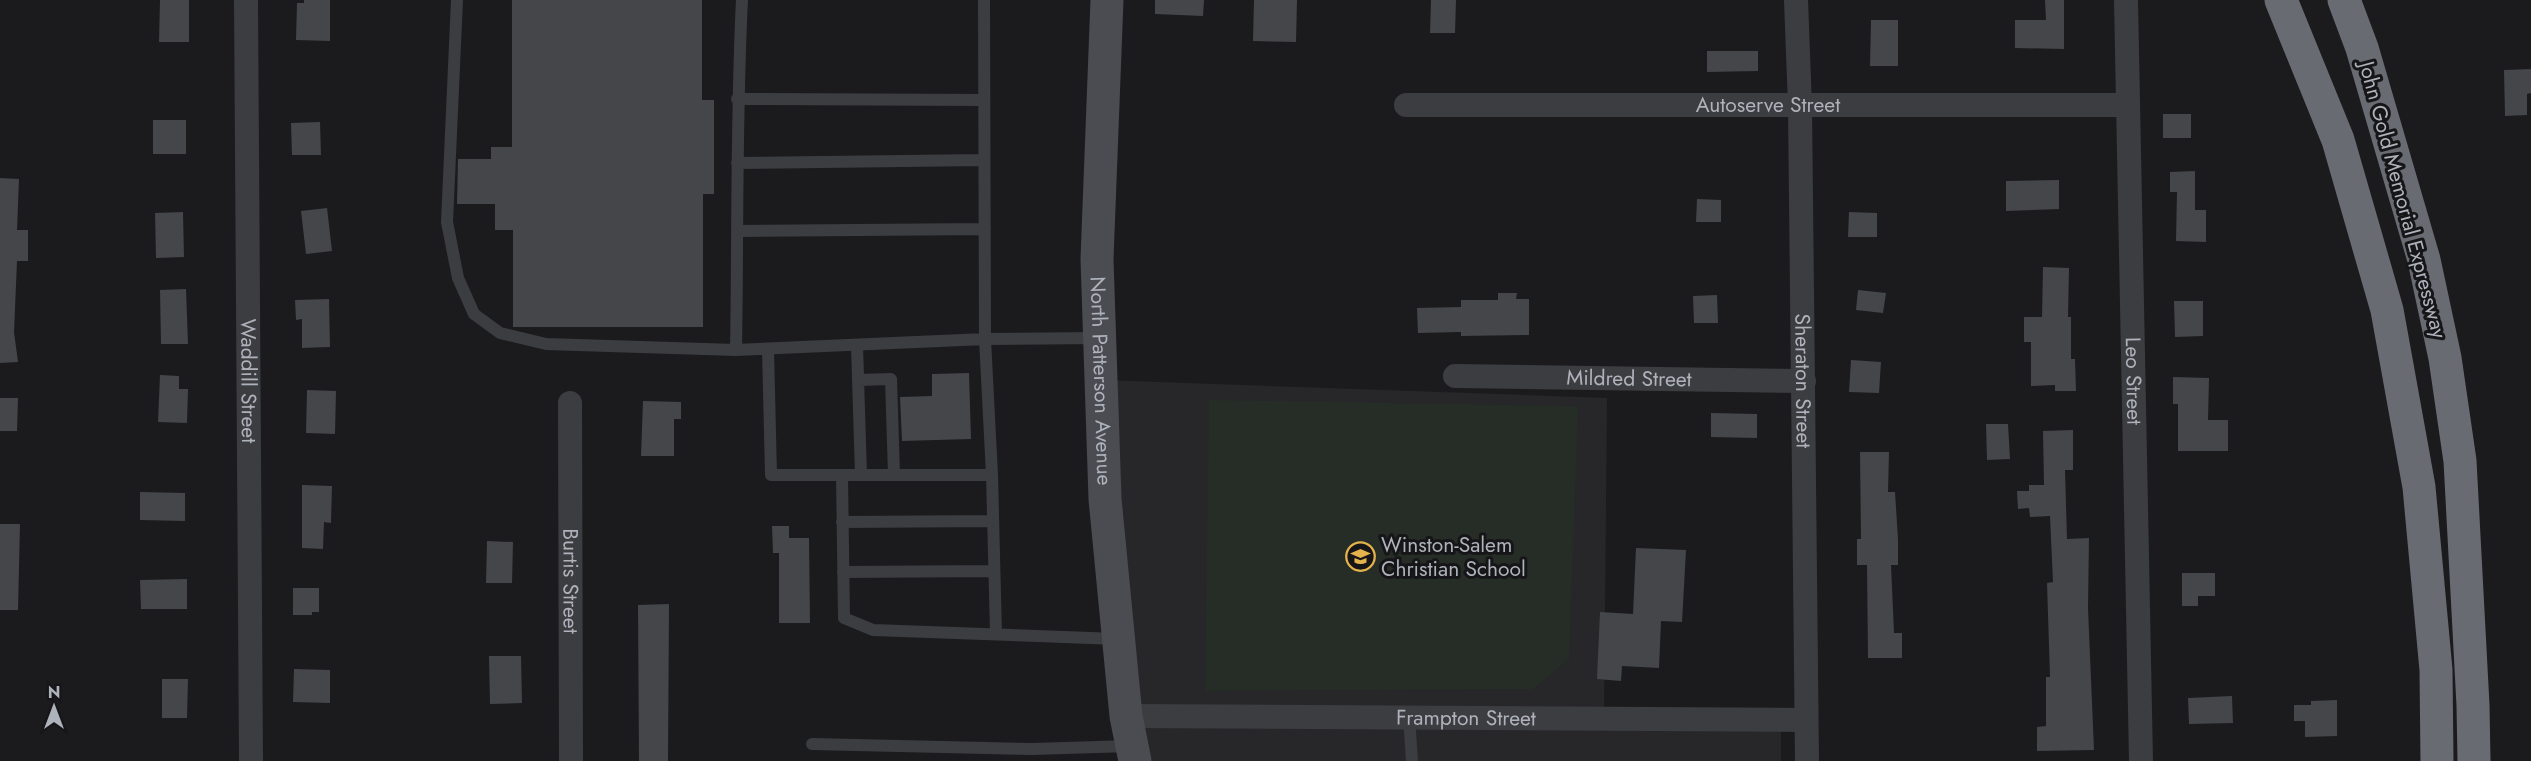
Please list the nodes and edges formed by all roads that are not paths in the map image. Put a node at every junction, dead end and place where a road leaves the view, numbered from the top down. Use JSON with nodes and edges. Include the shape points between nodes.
{"nodes":[{"id":1,"x":246,"y":0,"type":"edge"},
{"id":2,"x":457,"y":0,"type":"edge"},
{"id":3,"x":742,"y":0,"type":"edge"},
{"id":4,"x":984,"y":0,"type":"edge"},
{"id":5,"x":1107,"y":0,"type":"edge"},
{"id":6,"x":1796,"y":0,"type":"edge"},
{"id":7,"x":2126,"y":0,"type":"edge"},
{"id":8,"x":2281,"y":0,"type":"edge"},
{"id":9,"x":2344,"y":0,"type":"edge"},
{"id":10,"x":737,"y":99,"type":"junction"},
{"id":11,"x":984,"y":100,"type":"junction"},
{"id":12,"x":1406,"y":105,"type":"dead end"},
{"id":13,"x":2128,"y":105,"type":"junction"},
{"id":14,"x":1800,"y":106,"type":"junction"},
{"id":15,"x":984,"y":160,"type":"junction"},
{"id":16,"x":737,"y":163,"type":"junction"},
{"id":17,"x":985,"y":229,"type":"junction"},
{"id":18,"x":739,"y":231,"type":"junction"},
{"id":19,"x":1100,"y":338,"type":"junction"},
{"id":20,"x":985,"y":339,"type":"junction"},
{"id":21,"x":857,"y":345,"type":"junction"},
{"id":22,"x":768,"y":349,"type":"junction"},
{"id":23,"x":736,"y":350,"type":"junction"},
{"id":24,"x":1455,"y":376,"type":"dead end"},
{"id":25,"x":858,"y":380,"type":"junction"},
{"id":26,"x":1804,"y":381,"type":"junction"},
{"id":27,"x":570,"y":403,"type":"dead end"},
{"id":28,"x":842,"y":475,"type":"junction"},
{"id":29,"x":861,"y":475,"type":"junction"},
{"id":30,"x":894,"y":475,"type":"junction"},
{"id":31,"x":992,"y":475,"type":"junction"},
{"id":32,"x":993,"y":521,"type":"junction"},
{"id":33,"x":842,"y":522,"type":"junction"},
{"id":34,"x":994,"y":571,"type":"junction"},
{"id":35,"x":843,"y":572,"type":"junction"},
{"id":36,"x":996,"y":634,"type":"junction"},
{"id":37,"x":1119,"y":639,"type":"junction"},
{"id":38,"x":1409,"y":717,"type":"junction"},
{"id":39,"x":1806,"y":720,"type":"junction"},
{"id":40,"x":1131,"y":741,"type":"edge"},
{"id":41,"x":812,"y":744,"type":"dead end"},
{"id":42,"x":999,"y":748,"type":"junction"},
{"id":43,"x":251,"y":761,"type":"edge"},
{"id":44,"x":571,"y":761,"type":"edge"},
{"id":45,"x":999,"y":761,"type":"edge"},
{"id":46,"x":1412,"y":761,"type":"edge"},
{"id":47,"x":1807,"y":761,"type":"edge"},
{"id":48,"x":2141,"y":761,"type":"edge"},
{"id":49,"x":2437,"y":761,"type":"edge"},
{"id":50,"x":2474,"y":761,"type":"edge"}],
"edges":[{"from":1,"to":43,"type":"street","name":"Waddill Street"},
{"from":2,"to":23,"type":"lane","via":[[447,222],[458,278],[474,314],[500,333],[546,344]]},
{"from":3,"to":10,"type":"lane"},
{"from":4,"to":11,"type":"lane"},
{"from":5,"to":19,"type":"main road","name":"North Patterson Avenue","via":[[1097,259]]},
{"from":6,"to":14,"type":"street","name":"Sheraton Street"},
{"from":7,"to":13,"type":"street","name":"Leo Street"},
{"from":8,"to":49,"type":"highway","via":[[2338,140],[2387,310],[2419,487],[2436,670]]},
{"from":9,"to":50,"type":"highway","name":"John Gold Memorial Expressway","via":[[2362,48],[2424,260],[2445,357],[2460,461]]},
{"from":10,"to":11,"type":"lane"},
{"from":10,"to":16,"type":"lane"},
{"from":11,"to":15,"type":"lane"},
{"from":12,"to":14,"type":"street","name":"Autoserve Street"},
{"from":13,"to":14,"type":"street","name":"Autoserve Street"},
{"from":13,"to":48,"type":"street","name":"Leo Street"},
{"from":14,"to":26,"type":"street","name":"Sheraton Street"},
{"from":15,"to":16,"type":"lane"},
{"from":15,"to":17,"type":"lane"},
{"from":16,"to":18,"type":"lane"},
{"from":17,"to":18,"type":"lane"},
{"from":17,"to":20,"type":"lane"},
{"from":18,"to":23,"type":"lane"},
{"from":19,"to":20,"type":"lane"},
{"from":19,"to":37,"type":"main road","name":"North Patterson Avenue","via":[[1105,499]]},
{"from":20,"to":21,"type":"lane"},
{"from":20,"to":31,"type":"lane"},
{"from":21,"to":22,"type":"lane"},
{"from":21,"to":25,"type":"lane"},
{"from":22,"to":23,"type":"lane"},
{"from":22,"to":28,"type":"lane","via":[[771,475]]},
{"from":24,"to":26,"type":"street","name":"Mildred Street"},
{"from":25,"to":29,"type":"lane"},
{"from":25,"to":30,"type":"lane","via":[[891,379]]},
{"from":26,"to":39,"type":"street","name":"Sheraton Street"},
{"from":27,"to":44,"type":"street","name":"Burtis Street"},
{"from":28,"to":29,"type":"lane"},
{"from":28,"to":33,"type":"lane"},
{"from":29,"to":30,"type":"lane"},
{"from":30,"to":31,"type":"lane"},
{"from":31,"to":32,"type":"lane"},
{"from":32,"to":33,"type":"lane"},
{"from":32,"to":34,"type":"lane"},
{"from":33,"to":35,"type":"lane"},
{"from":34,"to":35,"type":"lane"},
{"from":34,"to":36,"type":"lane"},
{"from":35,"to":36,"type":"lane","via":[[844,618],[873,630]]},
{"from":36,"to":37,"type":"lane"},
{"from":37,"to":40,"type":"main road","name":"North Patterson Avenue"},
{"from":38,"to":39,"type":"street","name":"Frampton Street"},
{"from":38,"to":40,"type":"street","name":"Frampton Street"},
{"from":38,"to":46,"type":"lane"},
{"from":39,"to":47,"type":"street","name":"Sheraton Street"},
{"from":40,"to":42,"type":"lane"},
{"from":41,"to":42,"type":"lane"},
{"from":42,"to":45,"type":"lane"}]}
